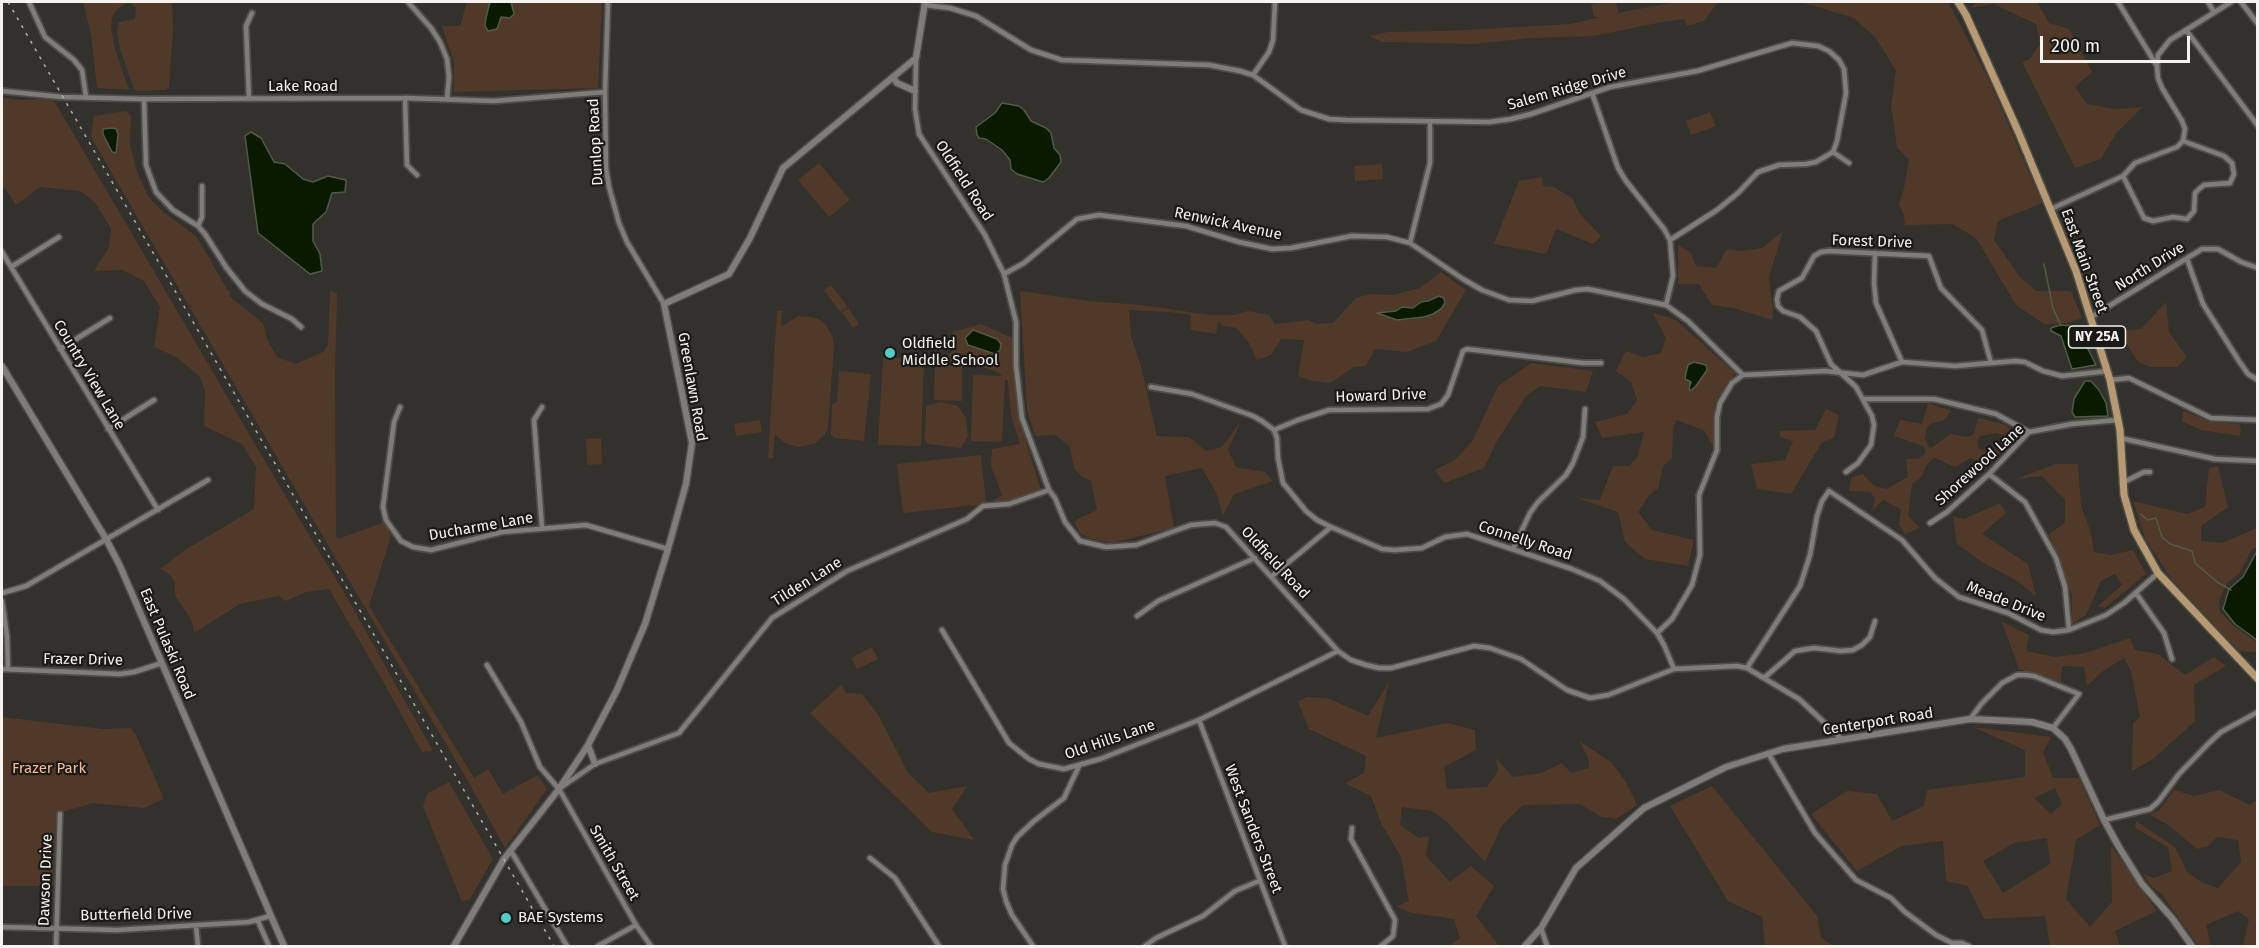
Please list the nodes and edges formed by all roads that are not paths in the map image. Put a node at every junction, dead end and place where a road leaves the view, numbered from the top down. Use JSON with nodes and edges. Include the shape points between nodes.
{"nodes":[{"id":1,"x":29,"y":2,"type":"edge"},
{"id":2,"x":408,"y":2,"type":"edge"},
{"id":3,"x":608,"y":2,"type":"edge"},
{"id":4,"x":1275,"y":2,"type":"edge"},
{"id":5,"x":1958,"y":2,"type":"edge"},
{"id":6,"x":2118,"y":2,"type":"edge"},
{"id":7,"x":2208,"y":2,"type":"edge"},
{"id":8,"x":2231,"y":2,"type":"edge"},
{"id":9,"x":2241,"y":2,"type":"edge"},
{"id":10,"x":925,"y":3,"type":"edge"},
{"id":11,"x":2214,"y":12,"type":"junction"},
{"id":12,"x":252,"y":13,"type":"dead end"},
{"id":13,"x":2258,"y":24,"type":"edge"},
{"id":14,"x":2186,"y":30,"type":"junction"},
{"id":15,"x":916,"y":58,"type":"junction"},
{"id":16,"x":2157,"y":66,"type":"junction"},
{"id":17,"x":1253,"y":75,"type":"junction"},
{"id":18,"x":893,"y":77,"type":"junction"},
{"id":19,"x":2,"y":91,"type":"edge"},
{"id":20,"x":915,"y":91,"type":"junction"},
{"id":21,"x":605,"y":92,"type":"junction"},
{"id":22,"x":1592,"y":93,"type":"junction"},
{"id":23,"x":86,"y":97,"type":"junction"},
{"id":24,"x":249,"y":98,"type":"junction"},
{"id":25,"x":405,"y":98,"type":"junction"},
{"id":26,"x":144,"y":99,"type":"junction"},
{"id":27,"x":447,"y":99,"type":"junction"},
{"id":28,"x":1430,"y":122,"type":"junction"},
{"id":29,"x":2258,"y":126,"type":"edge"},
{"id":30,"x":2183,"y":141,"type":"junction"},
{"id":31,"x":1833,"y":152,"type":"junction"},
{"id":32,"x":1849,"y":163,"type":"dead end"},
{"id":33,"x":417,"y":175,"type":"dead end"},
{"id":34,"x":2123,"y":176,"type":"junction"},
{"id":35,"x":202,"y":186,"type":"dead end"},
{"id":36,"x":2050,"y":209,"type":"junction"},
{"id":37,"x":198,"y":225,"type":"junction"},
{"id":38,"x":59,"y":237,"type":"dead end"},
{"id":39,"x":1670,"y":240,"type":"junction"},
{"id":40,"x":1410,"y":243,"type":"junction"},
{"id":41,"x":2,"y":252,"type":"edge"},
{"id":42,"x":1875,"y":254,"type":"junction"},
{"id":43,"x":2187,"y":259,"type":"junction"},
{"id":44,"x":11,"y":267,"type":"junction"},
{"id":45,"x":2258,"y":268,"type":"edge"},
{"id":46,"x":1004,"y":274,"type":"junction"},
{"id":47,"x":664,"y":304,"type":"junction"},
{"id":48,"x":1666,"y":305,"type":"junction"},
{"id":49,"x":2091,"y":317,"type":"junction"},
{"id":50,"x":110,"y":318,"type":"dead end"},
{"id":51,"x":301,"y":327,"type":"dead end"},
{"id":52,"x":60,"y":349,"type":"junction"},
{"id":53,"x":1902,"y":362,"type":"junction"},
{"id":54,"x":1601,"y":363,"type":"dead end"},
{"id":55,"x":1991,"y":363,"type":"junction"},
{"id":56,"x":2,"y":366,"type":"edge"},
{"id":57,"x":2108,"y":371,"type":"junction"},
{"id":58,"x":1844,"y":374,"type":"junction"},
{"id":59,"x":1743,"y":375,"type":"junction"},
{"id":60,"x":2110,"y":380,"type":"junction"},
{"id":61,"x":2258,"y":380,"type":"edge"},
{"id":62,"x":1151,"y":387,"type":"dead end"},
{"id":63,"x":1863,"y":399,"type":"junction"},
{"id":64,"x":154,"y":400,"type":"dead end"},
{"id":65,"x":400,"y":407,"type":"dead end"},
{"id":66,"x":542,"y":407,"type":"dead end"},
{"id":67,"x":1585,"y":409,"type":"dead end"},
{"id":68,"x":2118,"y":420,"type":"junction"},
{"id":69,"x":2258,"y":420,"type":"edge"},
{"id":70,"x":108,"y":429,"type":"junction"},
{"id":71,"x":1274,"y":430,"type":"junction"},
{"id":72,"x":2029,"y":432,"type":"junction"},
{"id":73,"x":2120,"y":438,"type":"junction"},
{"id":74,"x":2258,"y":460,"type":"edge"},
{"id":75,"x":1846,"y":472,"type":"dead end"},
{"id":76,"x":2150,"y":472,"type":"dead end"},
{"id":77,"x":1989,"y":474,"type":"junction"},
{"id":78,"x":208,"y":480,"type":"dead end"},
{"id":79,"x":2122,"y":483,"type":"junction"},
{"id":80,"x":1049,"y":490,"type":"junction"},
{"id":81,"x":158,"y":510,"type":"junction"},
{"id":82,"x":1930,"y":523,"type":"dead end"},
{"id":83,"x":1331,"y":527,"type":"junction"},
{"id":84,"x":542,"y":528,"type":"junction"},
{"id":85,"x":106,"y":539,"type":"junction"},
{"id":86,"x":668,"y":549,"type":"junction"},
{"id":87,"x":1513,"y":549,"type":"junction"},
{"id":88,"x":1255,"y":558,"type":"junction"},
{"id":89,"x":2158,"y":573,"type":"junction"},
{"id":90,"x":1272,"y":576,"type":"junction"},
{"id":91,"x":2,"y":593,"type":"edge"},
{"id":92,"x":2136,"y":593,"type":"junction"},
{"id":93,"x":2,"y":601,"type":"edge"},
{"id":94,"x":1137,"y":616,"type":"dead end"},
{"id":95,"x":1875,"y":621,"type":"dead end"},
{"id":96,"x":942,"y":630,"type":"dead end"},
{"id":97,"x":2069,"y":630,"type":"junction"},
{"id":98,"x":1657,"y":633,"type":"junction"},
{"id":99,"x":1338,"y":651,"type":"junction"},
{"id":100,"x":2172,"y":659,"type":"dead end"},
{"id":101,"x":162,"y":663,"type":"junction"},
{"id":102,"x":487,"y":665,"type":"dead end"},
{"id":103,"x":1747,"y":668,"type":"junction"},
{"id":104,"x":5,"y":669,"type":"edge"},
{"id":105,"x":1674,"y":669,"type":"junction"},
{"id":106,"x":1764,"y":678,"type":"junction"},
{"id":107,"x":2258,"y":679,"type":"edge"},
{"id":108,"x":2079,"y":694,"type":"junction"},
{"id":109,"x":2085,"y":696,"type":"dead end"},
{"id":110,"x":2258,"y":711,"type":"edge"},
{"id":111,"x":1970,"y":719,"type":"junction"},
{"id":112,"x":1199,"y":720,"type":"junction"},
{"id":113,"x":2053,"y":728,"type":"junction"},
{"id":114,"x":1843,"y":740,"type":"junction"},
{"id":115,"x":588,"y":745,"type":"junction"},
{"id":116,"x":1768,"y":753,"type":"junction"},
{"id":117,"x":595,"y":764,"type":"junction"},
{"id":118,"x":1079,"y":766,"type":"junction"},
{"id":119,"x":559,"y":789,"type":"junction"},
{"id":120,"x":60,"y":814,"type":"dead end"},
{"id":121,"x":2104,"y":820,"type":"junction"},
{"id":122,"x":1352,"y":828,"type":"dead end"},
{"id":123,"x":511,"y":851,"type":"junction"},
{"id":124,"x":870,"y":858,"type":"dead end"},
{"id":125,"x":1259,"y":880,"type":"junction"},
{"id":126,"x":270,"y":916,"type":"junction"},
{"id":127,"x":258,"y":921,"type":"junction"},
{"id":128,"x":636,"y":925,"type":"junction"},
{"id":129,"x":196,"y":926,"type":"junction"},
{"id":130,"x":2,"y":927,"type":"edge"},
{"id":131,"x":56,"y":928,"type":"junction"},
{"id":132,"x":1541,"y":928,"type":"junction"},
{"id":133,"x":1953,"y":945,"type":"edge"},
{"id":134,"x":56,"y":946,"type":"edge"},
{"id":135,"x":198,"y":946,"type":"edge"},
{"id":136,"x":269,"y":946,"type":"edge"},
{"id":137,"x":284,"y":946,"type":"edge"},
{"id":138,"x":454,"y":946,"type":"edge"},
{"id":139,"x":567,"y":946,"type":"edge"},
{"id":140,"x":598,"y":946,"type":"edge"},
{"id":141,"x":651,"y":946,"type":"edge"},
{"id":142,"x":939,"y":946,"type":"edge"},
{"id":143,"x":1034,"y":946,"type":"edge"},
{"id":144,"x":1145,"y":946,"type":"edge"},
{"id":145,"x":1285,"y":946,"type":"edge"},
{"id":146,"x":1381,"y":946,"type":"edge"},
{"id":147,"x":1525,"y":946,"type":"edge"},
{"id":148,"x":1546,"y":946,"type":"edge"},
{"id":149,"x":1969,"y":946,"type":"edge"},
{"id":150,"x":2192,"y":946,"type":"edge"}],
"edges":[{"from":1,"to":23,"type":"street","via":[[45,37],[82,70]]},
{"from":2,"to":27,"type":"street","via":[[440,42],[448,68]]},
{"from":3,"to":21,"type":"street","name":"Dunlop Road"},
{"from":4,"to":17,"type":"street","via":[[1269,51]]},
{"from":5,"to":36,"type":"main road","name":"East Main Street","number":"NY 25A"},
{"from":6,"to":16,"type":"street"},
{"from":7,"to":11,"type":"street"},
{"from":8,"to":11,"type":"street"},
{"from":9,"to":13,"type":"street"},
{"from":10,"to":15,"type":"main road"},
{"from":10,"to":17,"type":"street","name":"Salem Ridge Drive","via":[[975,15],[1031,50],[1062,60],[1209,65]]},
{"from":11,"to":14,"type":"street"},
{"from":12,"to":24,"type":"street","via":[[246,26]]},
{"from":14,"to":16,"type":"street","via":[[2163,47]]},
{"from":14,"to":29,"type":"street"},
{"from":15,"to":18,"type":"main road"},
{"from":15,"to":20,"type":"street","name":"Oldfield Road"},
{"from":16,"to":30,"type":"street","via":[[2162,88],[2185,129]]},
{"from":17,"to":28,"type":"street","name":"Salem Ridge Drive","via":[[1301,110],[1329,119]]},
{"from":18,"to":20,"type":"main road"},
{"from":18,"to":47,"type":"main road","via":[[783,168],[729,274]]},
{"from":19,"to":23,"type":"street","name":"Lake Road"},
{"from":20,"to":46,"type":"street","name":"Oldfield Road","via":[[919,134],[986,235]]},
{"from":21,"to":27,"type":"street","name":"Lake Road","via":[[494,101]]},
{"from":21,"to":47,"type":"street","name":"Dunlop Road","via":[[606,168],[615,212],[627,242]]},
{"from":22,"to":28,"type":"street","name":"Salem Ridge Drive","via":[[1511,119]]},
{"from":22,"to":31,"type":"street","name":"Salem Ridge Drive","via":[[1627,82],[1697,71],[1780,46],[1818,46],[1839,60],[1846,81]]},
{"from":22,"to":39,"type":"street","via":[[1618,168]]},
{"from":23,"to":26,"type":"street","name":"Lake Road"},
{"from":24,"to":25,"type":"street","name":"Lake Road"},
{"from":24,"to":26,"type":"street","name":"Lake Road"},
{"from":25,"to":27,"type":"street","name":"Lake Road"},
{"from":25,"to":33,"type":"street","via":[[407,165]]},
{"from":26,"to":37,"type":"street","via":[[144,148],[149,177],[172,210]]},
{"from":28,"to":40,"type":"street","via":[[1430,163]]},
{"from":30,"to":34,"type":"street","via":[[2135,163]]},
{"from":30,"to":34,"type":"street","via":[[2224,156],[2234,169],[2230,183],[2204,185],[2195,193],[2194,211],[2187,219],[2144,218]]},
{"from":31,"to":32,"type":"street"},
{"from":31,"to":39,"type":"street","via":[[1816,162],[1779,165],[1758,172],[1729,201]]},
{"from":34,"to":36,"type":"street"},
{"from":35,"to":37,"type":"street","via":[[202,217]]},
{"from":36,"to":49,"type":"main road","name":"East Main Street","number":"NY 25A"},
{"from":37,"to":51,"type":"street","via":[[237,283],[262,304]]},
{"from":38,"to":44,"type":"street"},
{"from":39,"to":48,"type":"street","via":[[1673,276]]},
{"from":40,"to":46,"type":"street","name":"Renwick Avenue","via":[[1387,237],[1352,236],[1272,249],[1186,226],[1099,214],[1077,219],[1024,263]]},
{"from":40,"to":48,"type":"street","name":"Renwick Avenue","via":[[1482,290],[1509,300],[1532,301],[1588,289]]},
{"from":41,"to":44,"type":"street","name":"Country View Lane"},
{"from":42,"to":53,"type":"street","via":[[1876,303]]},
{"from":42,"to":55,"type":"street","name":"Forest Drive","via":[[1929,256],[1941,288],[1982,330]]},
{"from":42,"to":58,"type":"street","name":"Forest Drive","via":[[1821,252],[1814,256],[1802,279],[1779,291],[1778,306],[1809,323],[1821,339],[1831,364]]},
{"from":43,"to":45,"type":"street","name":"North Drive","via":[[2202,249],[2218,249]]},
{"from":43,"to":49,"type":"street","name":"North Drive"},
{"from":43,"to":61,"type":"street","via":[[2203,304],[2248,374]]},
{"from":44,"to":52,"type":"street","name":"Country View Lane"},
{"from":46,"to":80,"type":"street","name":"Oldfield Road","via":[[1016,322],[1022,418]]},
{"from":47,"to":86,"type":"main road","name":"Greenlawn Road","via":[[692,443],[686,484]]},
{"from":48,"to":59,"type":"street","name":"Renwick Avenue"},
{"from":49,"to":57,"type":"main road","name":"East Main Street","number":"NY 25A"},
{"from":50,"to":52,"type":"street"},
{"from":52,"to":70,"type":"street","name":"Country View Lane"},
{"from":53,"to":55,"type":"street","via":[[1956,366]]},
{"from":53,"to":58,"type":"street","via":[[1863,375]]},
{"from":54,"to":71,"type":"street","name":"Howard Drive","via":[[1467,349],[1441,404],[1428,409],[1329,410]]},
{"from":55,"to":57,"type":"street","via":[[2025,362],[2062,376]]},
{"from":56,"to":85,"type":"main road","name":"East Pulaski Road"},
{"from":57,"to":60,"type":"main road","name":"East Main Street","number":"NY 25A"},
{"from":58,"to":59,"type":"street","via":[[1825,371]]},
{"from":58,"to":63,"type":"street","name":"Forest Drive"},
{"from":59,"to":98,"type":"street","via":[[1732,383],[1720,403],[1717,450],[1699,495],[1700,555],[1692,585],[1678,610]]},
{"from":60,"to":68,"type":"main road","name":"East Main Street","number":"NY 25A"},
{"from":60,"to":69,"type":"street","via":[[2129,378],[2211,418]]},
{"from":62,"to":71,"type":"street","via":[[1192,394],[1253,416]]},
{"from":63,"to":72,"type":"street","via":[[1934,399],[1996,414]]},
{"from":63,"to":75,"type":"street","name":"Forest Drive","via":[[1872,416],[1874,436],[1865,454]]},
{"from":64,"to":70,"type":"street"},
{"from":65,"to":84,"type":"street","name":"Ducharme Lane","via":[[394,422],[383,507],[386,520],[401,541],[431,550],[502,532]]},
{"from":66,"to":84,"type":"street","via":[[534,420]]},
{"from":67,"to":87,"type":"street","via":[[1583,438],[1573,463],[1530,513]]},
{"from":68,"to":72,"type":"street","name":"Shorewood Lane"},
{"from":68,"to":73,"type":"main road","name":"East Main Street","number":"NY 25A"},
{"from":70,"to":81,"type":"street","name":"Country View Lane"},
{"from":71,"to":83,"type":"street","name":"Connelly Road","via":[[1283,483],[1306,511]]},
{"from":72,"to":77,"type":"street","name":"Shorewood Lane"},
{"from":73,"to":74,"type":"street","via":[[2215,459]]},
{"from":73,"to":79,"type":"main road","name":"East Main Street","number":"NY 25A"},
{"from":76,"to":79,"type":"street"},
{"from":77,"to":82,"type":"street","name":"Shorewood Lane"},
{"from":77,"to":97,"type":"street","via":[[2025,502],[2056,558],[2063,576]]},
{"from":78,"to":81,"type":"street"},
{"from":79,"to":89,"type":"main road","name":"East Main Street","number":"NY 25A","via":[[2134,530]]},
{"from":80,"to":88,"type":"street","name":"Oldfield Road","via":[[1080,541],[1106,547],[1136,545],[1191,525],[1215,523],[1226,527]]},
{"from":80,"to":117,"type":"street","name":"Tilden Lane","via":[[1009,504],[983,506],[968,519],[847,571],[772,618],[679,733]]},
{"from":81,"to":85,"type":"street"},
{"from":83,"to":87,"type":"street","name":"Connelly Road","via":[[1382,549],[1422,548],[1456,534]]},
{"from":83,"to":90,"type":"street"},
{"from":84,"to":86,"type":"street","name":"Ducharme Lane","via":[[586,525]]},
{"from":85,"to":91,"type":"street","via":[[26,586]]},
{"from":85,"to":101,"type":"main road","name":"East Pulaski Road"},
{"from":86,"to":115,"type":"main road","name":"Greenlawn Road","via":[[632,658]]},
{"from":87,"to":98,"type":"street","name":"Connelly Road","via":[[1600,581]]},
{"from":88,"to":90,"type":"street","name":"Oldfield Road"},
{"from":88,"to":94,"type":"street","via":[[1158,601]]},
{"from":89,"to":92,"type":"street","name":"Meade Drive"},
{"from":89,"to":107,"type":"main road","name":"East Main Street","number":"NY 25A"},
{"from":90,"to":99,"type":"street","name":"Oldfield Road"},
{"from":92,"to":97,"type":"street","name":"Meade Drive","via":[[2106,615]]},
{"from":92,"to":100,"type":"street","via":[[2164,633]]},
{"from":93,"to":104,"type":"street","via":[[8,636]]},
{"from":95,"to":106,"type":"street","via":[[1870,637],[1853,650],[1796,651]]},
{"from":96,"to":118,"type":"street","name":"Old Hills Lane","via":[[1009,743],[1039,764],[1064,769]]},
{"from":97,"to":103,"type":"street","name":"Meade Drive","via":[[2041,630],[2008,613],[1959,597],[1935,578],[1902,540],[1829,491],[1817,516],[1800,586]]},
{"from":98,"to":105,"type":"street","name":"Connelly Road"},
{"from":99,"to":105,"type":"street","name":"Oldfield Road","via":[[1351,660],[1379,668],[1402,666],[1474,646],[1491,648],[1521,659],[1567,690],[1590,698],[1608,695]]},
{"from":99,"to":112,"type":"street","name":"Old Hills Lane"},
{"from":101,"to":104,"type":"street","name":"Frazer Drive","via":[[120,674]]},
{"from":101,"to":126,"type":"main road","name":"East Pulaski Road"},
{"from":102,"to":119,"type":"street","name":"Smith Street","via":[[521,722],[540,767]]},
{"from":103,"to":105,"type":"street","name":"Oldfield Road"},
{"from":103,"to":106,"type":"street","name":"Oldfield Road"},
{"from":106,"to":114,"type":"street","name":"Oldfield Road","via":[[1799,699]]},
{"from":108,"to":109,"type":"street"},
{"from":108,"to":111,"type":"street","via":[[2034,676],[2017,675],[2002,683]]},
{"from":108,"to":113,"type":"street"},
{"from":110,"to":121,"type":"street","via":[[2209,743],[2150,809]]},
{"from":111,"to":113,"type":"main road","name":"Centerport Road","via":[[2032,722]]},
{"from":111,"to":114,"type":"main road","name":"Centerport Road"},
{"from":112,"to":118,"type":"street","name":"Old Hills Lane"},
{"from":112,"to":125,"type":"street","name":"West Sanders Street"},
{"from":113,"to":121,"type":"main road","via":[[2071,749]]},
{"from":114,"to":116,"type":"main road","name":"Centerport Road"},
{"from":115,"to":117,"type":"main road"},
{"from":115,"to":119,"type":"main road","name":"Greenlawn Road"},
{"from":116,"to":132,"type":"main road","name":"Centerport Road","via":[[1726,767],[1644,808],[1576,868]]},
{"from":116,"to":133,"type":"street","via":[[1815,833],[1856,880],[1891,898]]},
{"from":117,"to":119,"type":"street","name":"Tilden Lane"},
{"from":118,"to":143,"type":"street","via":[[1064,798],[1017,837],[1005,865],[1006,901]]},
{"from":119,"to":123,"type":"main road","name":"Greenlawn Road"},
{"from":119,"to":128,"type":"street","name":"Smith Street"},
{"from":120,"to":131,"type":"street","name":"Dawson Drive"},
{"from":121,"to":150,"type":"main road","via":[[2142,884]]},
{"from":122,"to":146,"type":"street","via":[[1351,839],[1395,920],[1394,936]]},
{"from":123,"to":138,"type":"main road","name":"Greenlawn Road"},
{"from":123,"to":139,"type":"street"},
{"from":124,"to":142,"type":"street","via":[[895,878]]},
{"from":125,"to":144,"type":"street","via":[[1235,891],[1203,916]]},
{"from":125,"to":145,"type":"street","name":"West Sanders Street"},
{"from":126,"to":127,"type":"street","name":"Butterfield Drive"},
{"from":126,"to":137,"type":"main road","name":"East Pulaski Road"},
{"from":127,"to":129,"type":"street","name":"Butterfield Drive"},
{"from":127,"to":136,"type":"street"},
{"from":128,"to":140,"type":"street"},
{"from":128,"to":141,"type":"street","name":"Smith Street"},
{"from":129,"to":131,"type":"street","name":"Butterfield Drive"},
{"from":129,"to":135,"type":"street"},
{"from":130,"to":131,"type":"street","name":"Butterfield Drive"},
{"from":131,"to":134,"type":"street","name":"Dawson Drive"},
{"from":132,"to":147,"type":"main road","name":"Centerport Road"},
{"from":132,"to":148,"type":"street"},
{"from":133,"to":149,"type":"street"}]}
